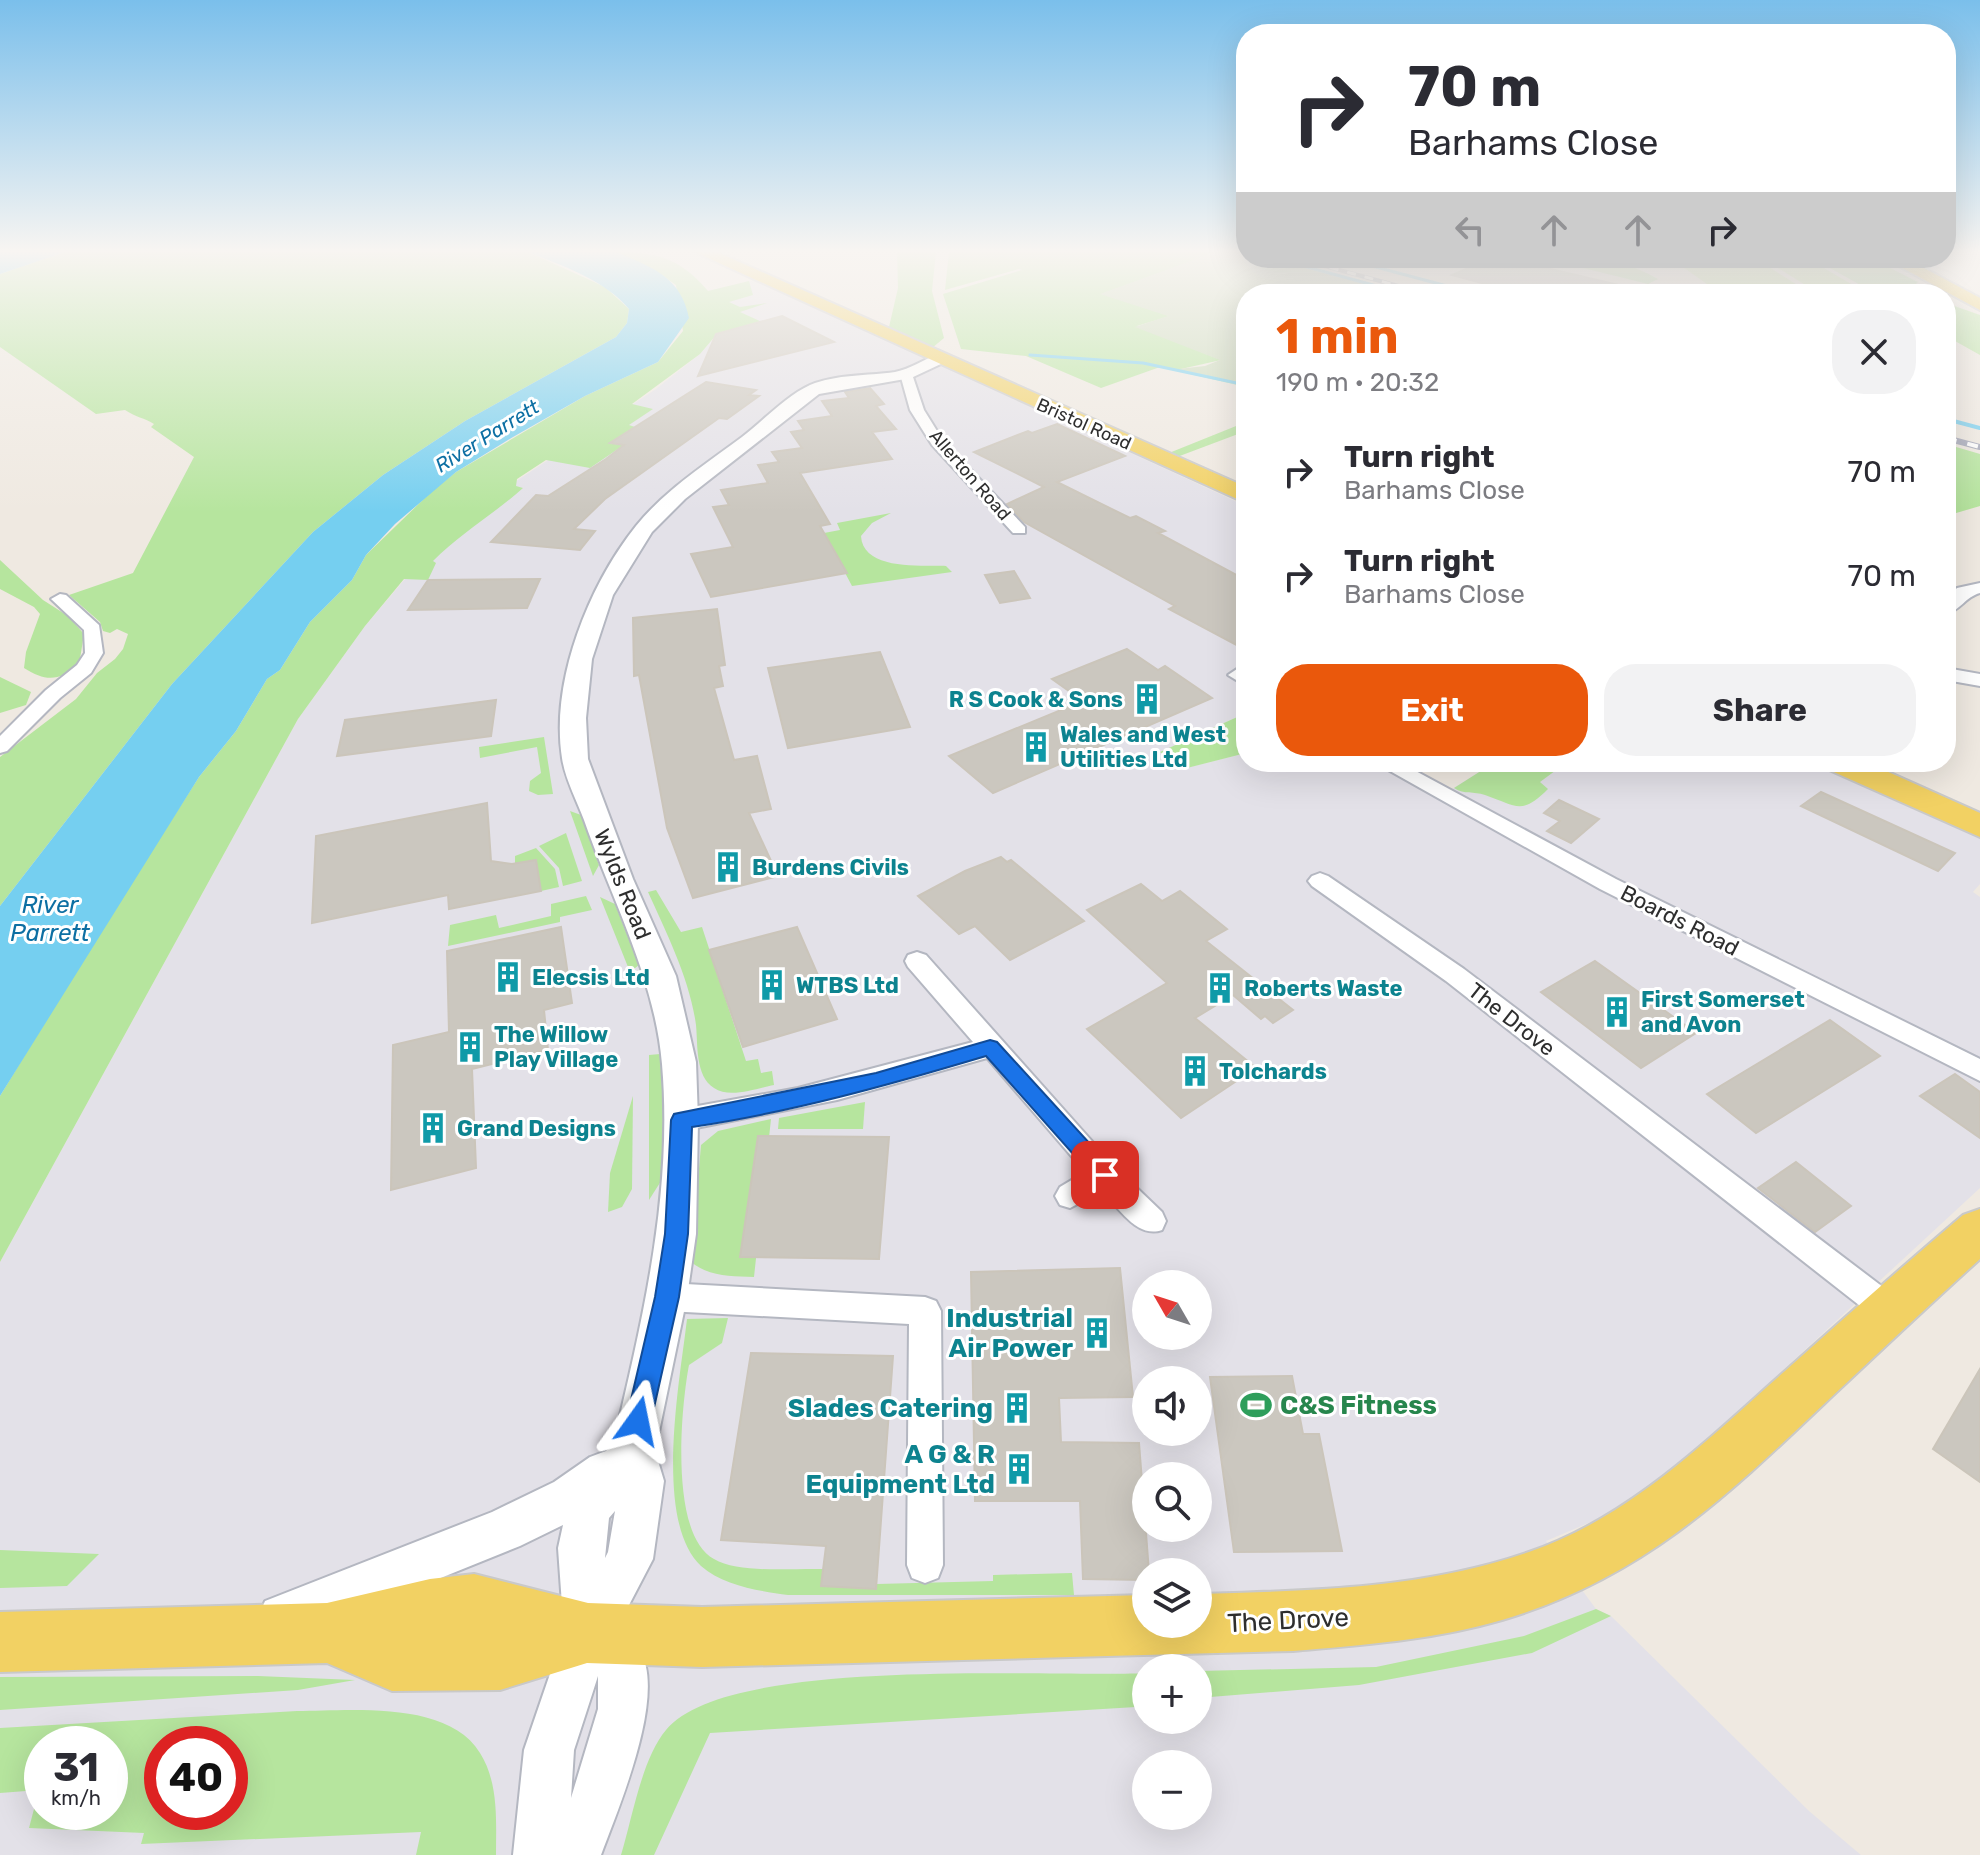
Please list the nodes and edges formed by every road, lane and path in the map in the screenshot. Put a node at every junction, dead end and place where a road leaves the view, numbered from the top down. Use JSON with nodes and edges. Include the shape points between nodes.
{"nodes":[{"id":1,"x":891,"y":339,"type":"edge"},
{"id":2,"x":937,"y":360,"type":"junction"},
{"id":3,"x":906,"y":374,"type":"junction"},
{"id":4,"x":1236,"y":492,"type":"edge"},
{"id":5,"x":1019,"y":530,"type":"dead end"},
{"id":6,"x":1980,"y":588,"type":"edge"},
{"id":7,"x":1956,"y":598,"type":"edge"},
{"id":8,"x":60,"y":599,"type":"dead end"},
{"id":9,"x":1956,"y":600,"type":"edge"},
{"id":10,"x":1980,"y":603,"type":"edge"},
{"id":11,"x":1956,"y":676,"type":"edge"},
{"id":12,"x":1980,"y":680,"type":"edge"},
{"id":13,"x":0,"y":747,"type":"edge"},
{"id":14,"x":1401,"y":772,"type":"edge"},
{"id":15,"x":1868,"y":772,"type":"edge"},
{"id":16,"x":1980,"y":826,"type":"edge"},
{"id":17,"x":1320,"y":881,"type":"dead end"},
{"id":18,"x":917,"y":961,"type":"dead end"},
{"id":19,"x":990,"y":1047,"type":"junction"},
{"id":20,"x":1980,"y":1071,"type":"edge"},
{"id":21,"x":681,"y":1120,"type":"junction"},
{"id":22,"x":1105,"y":1175,"type":"junction"},
{"id":23,"x":1070,"y":1196,"type":"dead end"},
{"id":24,"x":1151,"y":1221,"type":"dead end"},
{"id":25,"x":1980,"y":1229,"type":"edge"},
{"id":26,"x":667,"y":1297,"type":"junction"},
{"id":27,"x":1889,"y":1310,"type":"junction"},
{"id":28,"x":633,"y":1451,"type":"junction"},
{"id":29,"x":925,"y":1565,"type":"dead end"},
{"id":30,"x":588,"y":1633,"type":"junction"},
{"id":31,"x":239,"y":1635,"type":"junction"},
{"id":32,"x":0,"y":1642,"type":"edge"},
{"id":33,"x":540,"y":1855,"type":"edge"},
{"id":34,"x":574,"y":1855,"type":"edge"}],
"edges":[{"from":1,"to":2,"type":"main road","name":"Bristol Road"},
{"from":2,"to":3,"type":"street","name":"Wylds Road"},
{"from":2,"to":4,"type":"main road","name":"Bristol Road"},
{"from":3,"to":5,"type":"street","name":"Allerton Road","via":[[924,422],[972,483]]},
{"from":3,"to":21,"type":"street","name":"Wylds Road","via":[[813,390],[678,495],[631,546],[602,595],[585,640],[577,684],[575,759],[660,976],[679,1062]]},
{"from":6,"to":7,"type":"street"},
{"from":8,"to":13,"type":"street","via":[[93,629],[94,653],[84,669]]},
{"from":9,"to":10,"type":"street"},
{"from":11,"to":12,"type":"street"},
{"from":14,"to":20,"type":"street","name":"Boards Road","via":[[1608,884]]},
{"from":15,"to":16,"type":"main road"},
{"from":17,"to":27,"type":"street","name":"The Drove","via":[[1455,975]]},
{"from":18,"to":19,"type":"street"},
{"from":19,"to":21,"type":"street","via":[[876,1081]]},
{"from":19,"to":22,"type":"street"},
{"from":21,"to":26,"type":"street","name":"Wylds Road","via":[[677,1234]]},
{"from":22,"to":23,"type":"street"},
{"from":22,"to":24,"type":"street"},
{"from":25,"to":27,"type":"main road","name":"The Drove"},
{"from":26,"to":28,"type":"street","name":"Wylds Road"},
{"from":26,"to":29,"type":"street","via":[[925,1311]]},
{"from":27,"to":30,"type":"main road","name":"The Drove","via":[[1675,1505],[1584,1559],[1482,1595],[1373,1615],[1293,1621],[719,1637]]},
{"from":28,"to":30,"type":"street","name":"Wylds Road","via":[[642,1481],[630,1559]]},
{"from":28,"to":31,"type":"street","via":[[570,1498],[504,1530]]},
{"from":30,"to":31,"type":"main road","name":"The Drove","via":[[500,1659],[407,1660],[392,1660],[327,1633]]},
{"from":30,"to":33,"type":"street","name":"Wylds Road","via":[[549,1750]]},
{"from":30,"to":34,"type":"street","via":[[622,1665],[623,1709]]},
{"from":31,"to":32,"type":"main road"}]}
